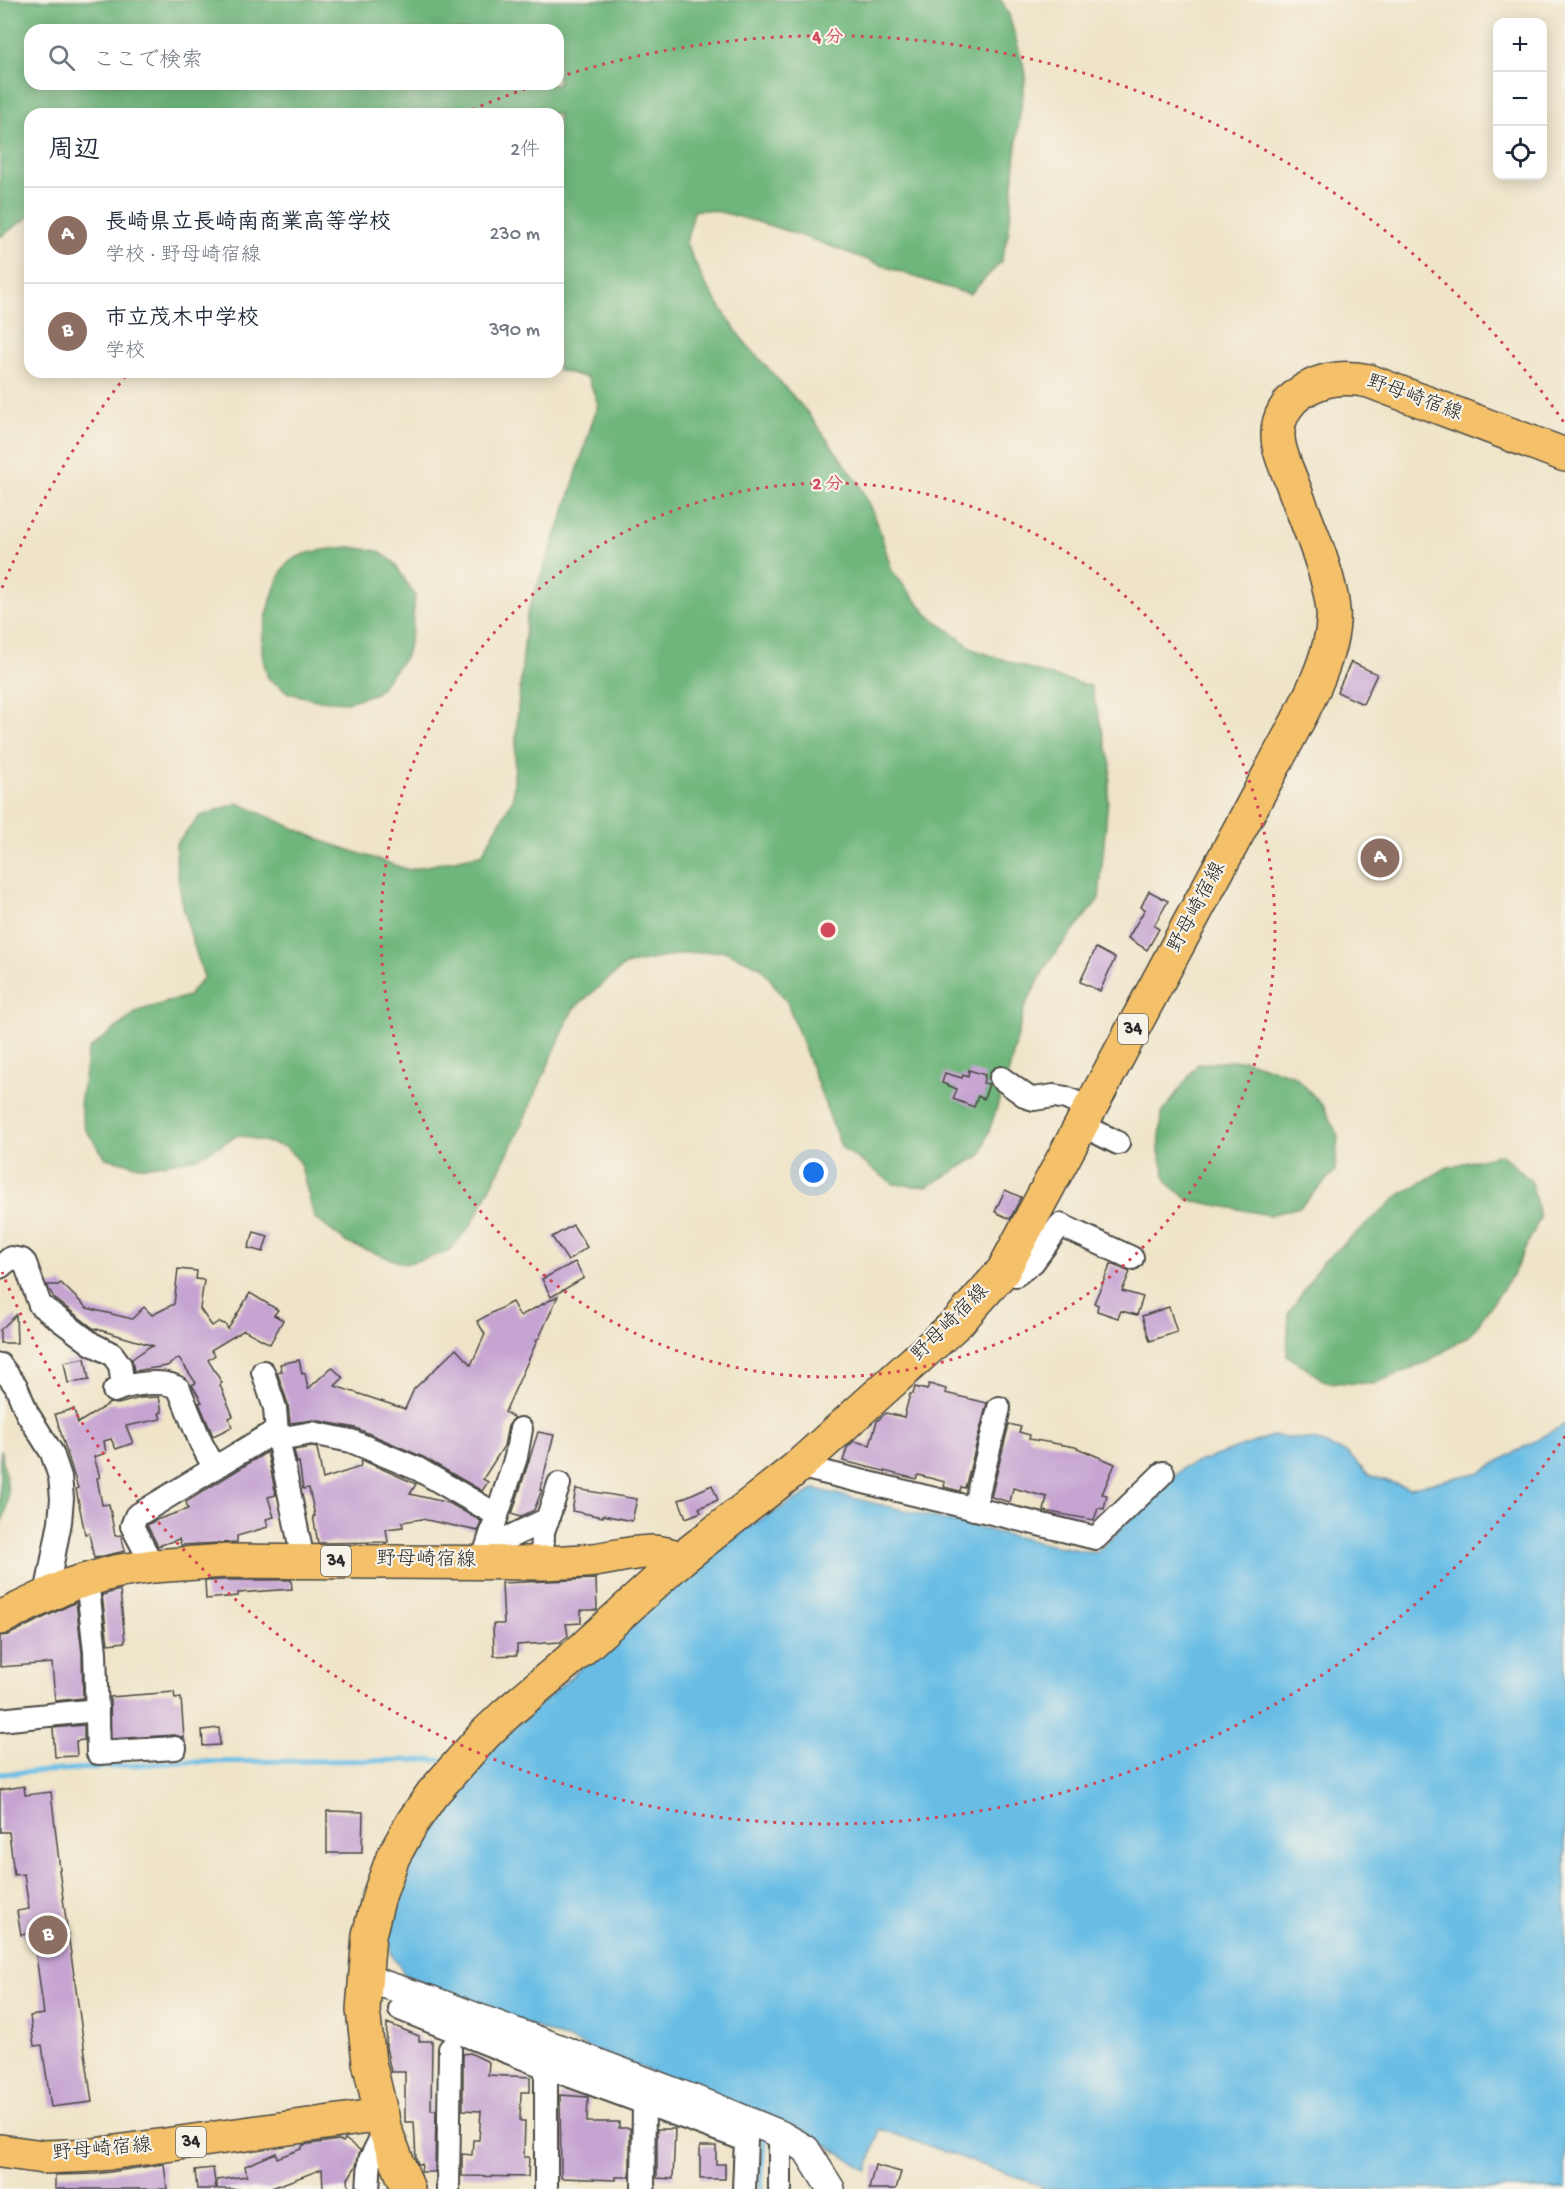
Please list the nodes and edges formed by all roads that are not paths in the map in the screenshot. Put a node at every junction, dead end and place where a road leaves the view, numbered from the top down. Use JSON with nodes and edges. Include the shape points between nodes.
{"nodes":[{"id":1,"x":1565,"y":455,"type":"edge"},
{"id":2,"x":1001,"y":1078,"type":"dead end"},
{"id":3,"x":1086,"y":1117,"type":"junction"},
{"id":4,"x":1118,"y":1143,"type":"dead end"},
{"id":5,"x":1132,"y":1257,"type":"dead end"},
{"id":6,"x":0,"y":1266,"type":"edge"},
{"id":7,"x":1003,"y":1271,"type":"junction"},
{"id":8,"x":0,"y":1365,"type":"edge"},
{"id":9,"x":263,"y":1371,"type":"dead end"},
{"id":10,"x":999,"y":1408,"type":"dead end"},
{"id":11,"x":521,"y":1429,"type":"dead end"},
{"id":12,"x":278,"y":1436,"type":"junction"},
{"id":13,"x":798,"y":1466,"type":"junction"},
{"id":14,"x":214,"y":1467,"type":"junction"},
{"id":15,"x":1163,"y":1473,"type":"dead end"},
{"id":16,"x":559,"y":1484,"type":"dead end"},
{"id":17,"x":974,"y":1509,"type":"junction"},
{"id":18,"x":497,"y":1515,"type":"junction"},
{"id":19,"x":548,"y":1519,"type":"junction"},
{"id":20,"x":681,"y":1559,"type":"junction"},
{"id":21,"x":303,"y":1560,"type":"junction"},
{"id":22,"x":489,"y":1562,"type":"junction"},
{"id":23,"x":542,"y":1563,"type":"junction"},
{"id":24,"x":153,"y":1566,"type":"junction"},
{"id":25,"x":87,"y":1579,"type":"junction"},
{"id":26,"x":46,"y":1595,"type":"junction"},
{"id":27,"x":0,"y":1618,"type":"edge"},
{"id":28,"x":97,"y":1710,"type":"junction"},
{"id":29,"x":0,"y":1720,"type":"edge"},
{"id":30,"x":175,"y":1748,"type":"dead end"},
{"id":31,"x":365,"y":1978,"type":"junction"},
{"id":32,"x":400,"y":2008,"type":"dead end"},
{"id":33,"x":450,"y":2049,"type":"dead end"},
{"id":34,"x":546,"y":2067,"type":"junction"},
{"id":35,"x":644,"y":2104,"type":"junction"},
{"id":36,"x":383,"y":2123,"type":"junction"},
{"id":37,"x":780,"y":2134,"type":"junction"},
{"id":38,"x":0,"y":2151,"type":"edge"},
{"id":39,"x":368,"y":2189,"type":"edge"},
{"id":40,"x":408,"y":2189,"type":"edge"},
{"id":41,"x":448,"y":2189,"type":"edge"},
{"id":42,"x":546,"y":2189,"type":"edge"},
{"id":43,"x":643,"y":2189,"type":"edge"},
{"id":44,"x":744,"y":2189,"type":"edge"},
{"id":45,"x":780,"y":2189,"type":"edge"},
{"id":46,"x":831,"y":2189,"type":"edge"}],
"edges":[{"from":1,"to":3,"type":"main road","name":"野母崎宿線","number":"34","via":[[1356,378],[1314,384],[1286,407],[1277,437],[1328,583],[1333,610],[1328,650],[1274,766]]},
{"from":2,"to":3,"type":"street","via":[[1027,1097],[1066,1098]]},
{"from":3,"to":4,"type":"street"},
{"from":3,"to":7,"type":"main road","name":"野母崎宿線","number":"34"},
{"from":5,"to":7,"type":"street","via":[[1060,1225],[1033,1262],[1016,1275]]},
{"from":6,"to":14,"type":"street","via":[[10,1258],[25,1263],[40,1305],[112,1354],[120,1365],[119,1389],[174,1384]]},
{"from":7,"to":13,"type":"main road","name":"野母崎宿線","number":"34","via":[[958,1321]]},
{"from":8,"to":26,"type":"street","via":[[16,1386],[27,1413],[52,1453],[60,1477],[60,1522]]},
{"from":9,"to":12,"type":"street","via":[[275,1408]]},
{"from":10,"to":17,"type":"street"},
{"from":11,"to":18,"type":"street"},
{"from":12,"to":14,"type":"street","via":[[267,1436]]},
{"from":12,"to":18,"type":"street","via":[[312,1433],[351,1442],[418,1469]]},
{"from":12,"to":21,"type":"street"},
{"from":13,"to":17,"type":"street"},
{"from":13,"to":20,"type":"main road","name":"野母崎宿線","number":"34"},
{"from":14,"to":24,"type":"street","via":[[136,1516],[132,1526]]},
{"from":15,"to":17,"type":"street","via":[[1096,1538]]},
{"from":16,"to":19,"type":"street"},
{"from":18,"to":22,"type":"street"},
{"from":19,"to":22,"type":"street","via":[[501,1541]]},
{"from":19,"to":23,"type":"street","via":[[543,1532]]},
{"from":20,"to":23,"type":"main road","name":"野母崎宿線","number":"34","via":[[647,1551],[592,1561]]},
{"from":20,"to":31,"type":"main road","name":"野母崎宿線","number":"34","via":[[506,1714],[447,1777],[412,1823],[393,1857],[379,1896],[369,1935]]},
{"from":21,"to":22,"type":"main road","name":"野母崎宿線","number":"34"},
{"from":21,"to":24,"type":"main road","name":"野母崎宿線","number":"34"},
{"from":22,"to":23,"type":"main road","name":"野母崎宿線","number":"34"},
{"from":24,"to":25,"type":"main road","name":"野母崎宿線","number":"34"},
{"from":25,"to":26,"type":"main road","name":"野母崎宿線","number":"34"},
{"from":25,"to":28,"type":"street"},
{"from":26,"to":27,"type":"main road","name":"野母崎宿線","number":"34"},
{"from":28,"to":29,"type":"street"},
{"from":28,"to":30,"type":"street","via":[[98,1753]]},
{"from":31,"to":36,"type":"main road","name":"野母崎宿線","number":"34","via":[[365,2036]]},
{"from":31,"to":37,"type":"street"},
{"from":32,"to":34,"type":"street"},
{"from":33,"to":41,"type":"street"},
{"from":34,"to":35,"type":"street"},
{"from":34,"to":42,"type":"street"},
{"from":35,"to":43,"type":"street"},
{"from":35,"to":44,"type":"street","via":[[746,2140]]},
{"from":36,"to":38,"type":"main road","name":"野母崎宿線","number":"34","via":[[94,2156],[43,2157]]},
{"from":36,"to":39,"type":"street","via":[[370,2160]]},
{"from":36,"to":40,"type":"main road","name":"野母崎宿線","number":"34"},
{"from":37,"to":45,"type":"street"},
{"from":37,"to":46,"type":"street","via":[[806,2149]]}]}
